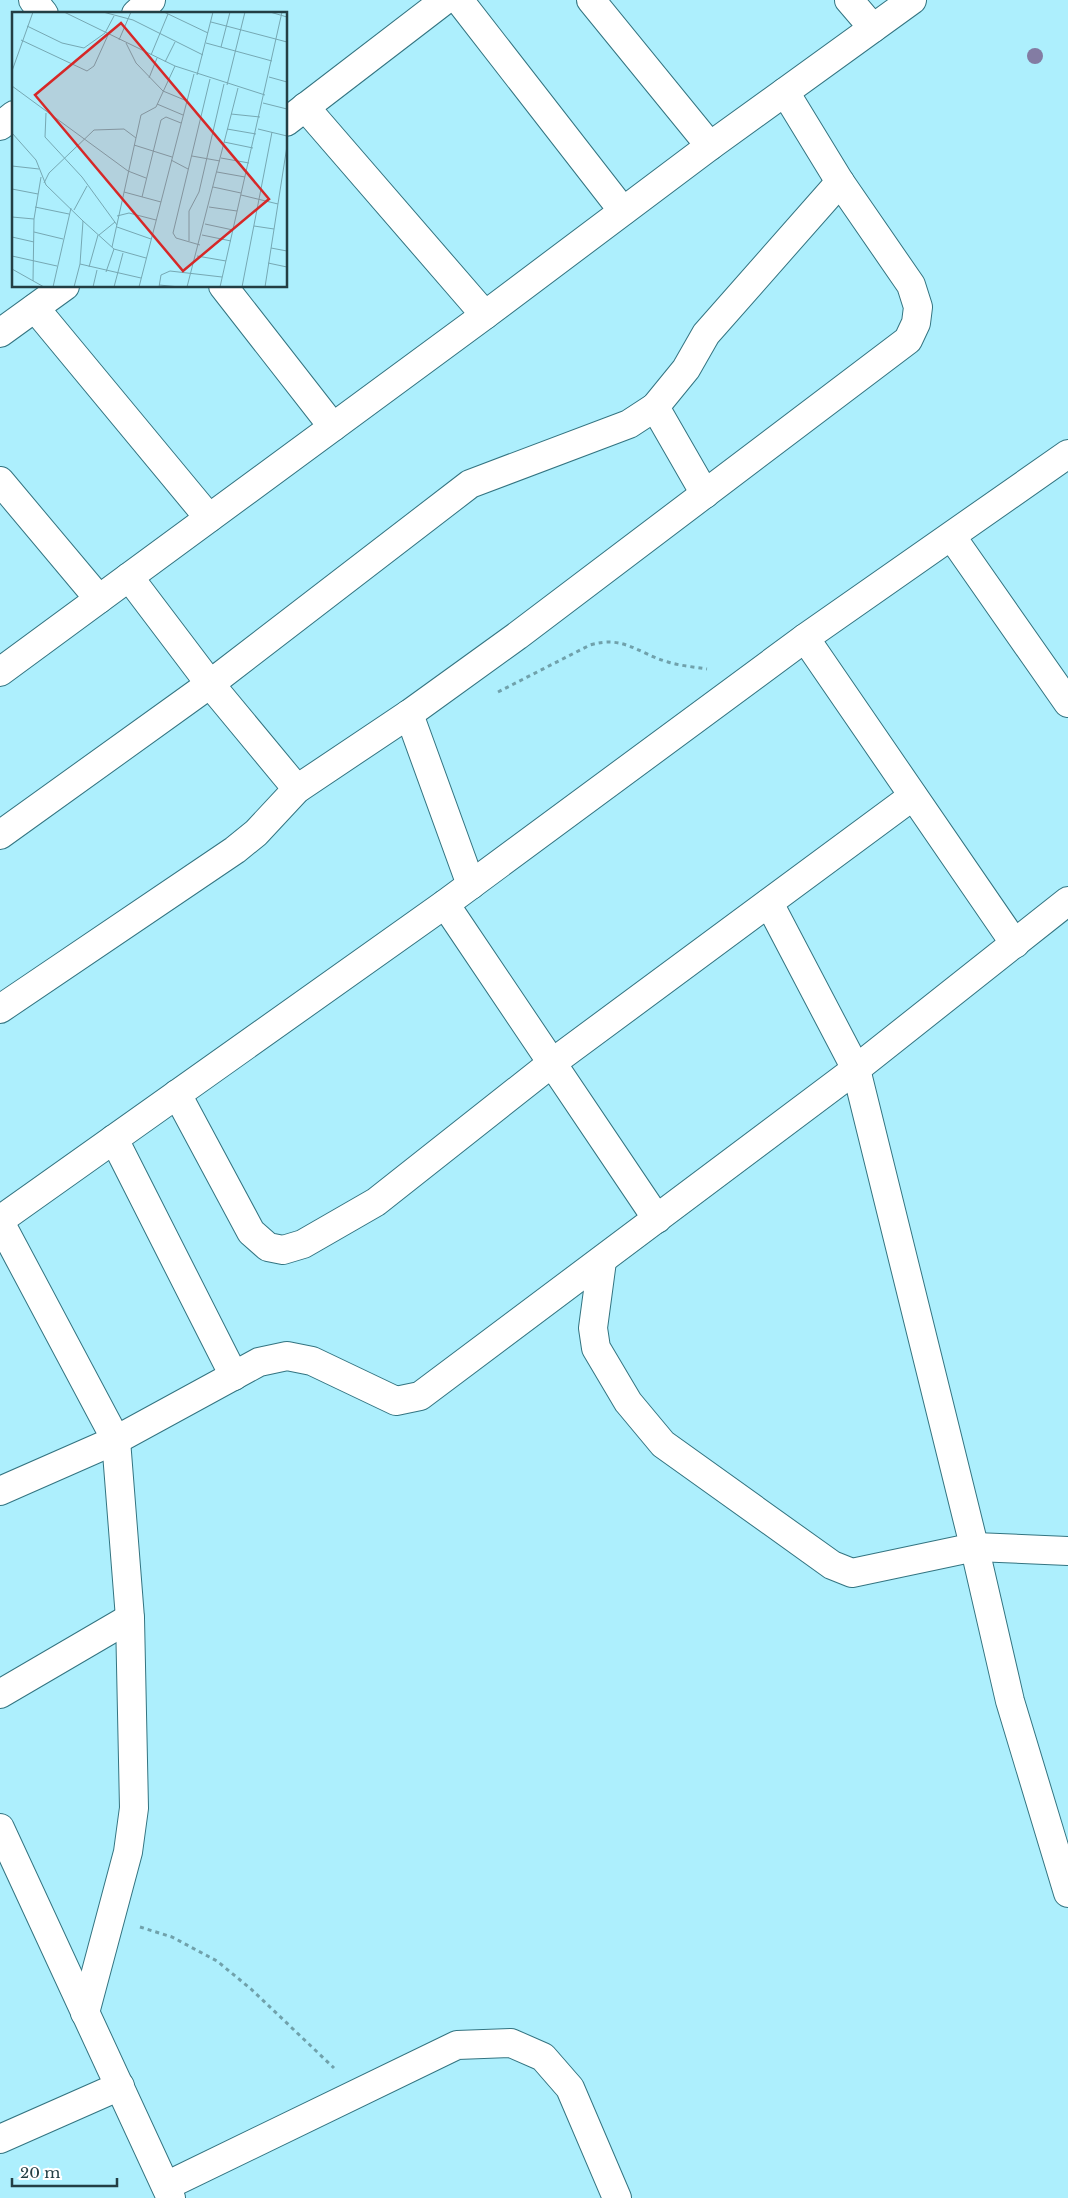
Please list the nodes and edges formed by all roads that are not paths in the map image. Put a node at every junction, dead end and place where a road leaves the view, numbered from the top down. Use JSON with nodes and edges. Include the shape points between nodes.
{"nodes":[{"id":1,"x":33,"y":0,"type":"edge"},
{"id":2,"x":151,"y":0,"type":"edge"},
{"id":3,"x":445,"y":0,"type":"edge"},
{"id":4,"x":459,"y":0,"type":"edge"},
{"id":5,"x":592,"y":0,"type":"edge"},
{"id":6,"x":849,"y":0,"type":"edge"},
{"id":7,"x":912,"y":0,"type":"edge"},
{"id":8,"x":42,"y":12,"type":"edge"},
{"id":9,"x":138,"y":12,"type":"edge"},
{"id":10,"x":873,"y":28,"type":"junction"},
{"id":11,"x":785,"y":92,"type":"junction"},
{"id":12,"x":296,"y":115,"type":"edge"},
{"id":13,"x":12,"y":117,"type":"edge"},
{"id":14,"x":0,"y":126,"type":"edge"},
{"id":15,"x":710,"y":146,"type":"junction"},
{"id":16,"x":840,"y":182,"type":"junction"},
{"id":17,"x":623,"y":210,"type":"junction"},
{"id":18,"x":63,"y":288,"type":"edge"},
{"id":19,"x":225,"y":288,"type":"edge"},
{"id":20,"x":35,"y":308,"type":"junction"},
{"id":21,"x":485,"y":315,"type":"junction"},
{"id":22,"x":0,"y":333,"type":"edge"},
{"id":23,"x":655,"y":407,"type":"junction"},
{"id":24,"x":333,"y":427,"type":"junction"},
{"id":25,"x":1068,"y":454,"type":"edge"},
{"id":26,"x":0,"y":481,"type":"edge"},
{"id":27,"x":705,"y":494,"type":"junction"},
{"id":28,"x":209,"y":518,"type":"junction"},
{"id":29,"x":952,"y":537,"type":"junction"},
{"id":30,"x":129,"y":577,"type":"junction"},
{"id":31,"x":99,"y":599,"type":"junction"},
{"id":32,"x":805,"y":638,"type":"junction"},
{"id":33,"x":0,"y":672,"type":"edge"},
{"id":34,"x":210,"y":684,"type":"junction"},
{"id":35,"x":1068,"y":703,"type":"edge"},
{"id":36,"x":409,"y":714,"type":"junction"},
{"id":37,"x":297,"y":789,"type":"junction"},
{"id":38,"x":913,"y":796,"type":"junction"},
{"id":39,"x":0,"y":835,"type":"edge"},
{"id":40,"x":471,"y":885,"type":"junction"},
{"id":41,"x":1068,"y":901,"type":"edge"},
{"id":42,"x":769,"y":903,"type":"junction"},
{"id":43,"x":445,"y":904,"type":"junction"},
{"id":44,"x":1015,"y":944,"type":"junction"},
{"id":45,"x":0,"y":1009,"type":"edge"},
{"id":46,"x":552,"y":1063,"type":"junction"},
{"id":47,"x":856,"y":1070,"type":"junction"},
{"id":48,"x":177,"y":1094,"type":"junction"},
{"id":49,"x":114,"y":1139,"type":"junction"},
{"id":50,"x":657,"y":1219,"type":"junction"},
{"id":51,"x":0,"y":1221,"type":"edge"},
{"id":52,"x":602,"y":1261,"type":"junction"},
{"id":53,"x":234,"y":1376,"type":"junction"},
{"id":54,"x":116,"y":1440,"type":"junction"},
{"id":55,"x":0,"y":1491,"type":"edge"},
{"id":56,"x":975,"y":1548,"type":"junction"},
{"id":57,"x":1068,"y":1551,"type":"edge"},
{"id":58,"x":130,"y":1618,"type":"junction"},
{"id":59,"x":0,"y":1694,"type":"edge"},
{"id":60,"x":0,"y":1828,"type":"edge"},
{"id":61,"x":1068,"y":1893,"type":"edge"},
{"id":62,"x":85,"y":2013,"type":"junction"},
{"id":63,"x":120,"y":2086,"type":"junction"},
{"id":64,"x":0,"y":2140,"type":"edge"},
{"id":65,"x":169,"y":2192,"type":"edge"},
{"id":66,"x":617,"y":2198,"type":"edge"}],
"edges":[{"from":1,"to":8,"type":"street"},
{"from":2,"to":9,"type":"street"},
{"from":3,"to":12,"type":"street"},
{"from":4,"to":17,"type":"street"},
{"from":5,"to":15,"type":"street"},
{"from":6,"to":10,"type":"street"},
{"from":7,"to":10,"type":"street"},
{"from":10,"to":11,"type":"street"},
{"from":11,"to":15,"type":"street"},
{"from":11,"to":16,"type":"street"},
{"from":12,"to":21,"type":"street"},
{"from":13,"to":14,"type":"street"},
{"from":15,"to":17,"type":"street"},
{"from":16,"to":23,"type":"street","via":[[706,334],[686,369]]},
{"from":16,"to":27,"type":"street","via":[[911,286],[918,307],[916,323],[908,340]]},
{"from":17,"to":21,"type":"street"},
{"from":18,"to":20,"type":"street"},
{"from":19,"to":24,"type":"street"},
{"from":20,"to":22,"type":"street"},
{"from":20,"to":28,"type":"street"},
{"from":21,"to":24,"type":"street"},
{"from":23,"to":27,"type":"street"},
{"from":23,"to":34,"type":"street","via":[[629,424],[470,484]]},
{"from":24,"to":28,"type":"street"},
{"from":25,"to":29,"type":"street"},
{"from":26,"to":31,"type":"street"},
{"from":27,"to":36,"type":"street"},
{"from":28,"to":30,"type":"street"},
{"from":29,"to":32,"type":"street"},
{"from":29,"to":35,"type":"street"},
{"from":30,"to":31,"type":"street"},
{"from":30,"to":34,"type":"street"},
{"from":31,"to":33,"type":"street"},
{"from":32,"to":38,"type":"street"},
{"from":32,"to":40,"type":"street"},
{"from":34,"to":37,"type":"street"},
{"from":34,"to":39,"type":"street"},
{"from":36,"to":37,"type":"street"},
{"from":36,"to":40,"type":"street"},
{"from":37,"to":45,"type":"street","via":[[256,833],[235,850]]},
{"from":38,"to":42,"type":"street"},
{"from":38,"to":44,"type":"street"},
{"from":40,"to":43,"type":"street"},
{"from":41,"to":44,"type":"street"},
{"from":42,"to":46,"type":"street"},
{"from":42,"to":47,"type":"street"},
{"from":43,"to":46,"type":"street"},
{"from":43,"to":48,"type":"street"},
{"from":44,"to":47,"type":"street"},
{"from":46,"to":48,"type":"street","via":[[376,1202],[303,1244],[283,1250],[268,1247],[251,1232]]},
{"from":46,"to":50,"type":"street"},
{"from":47,"to":50,"type":"street"},
{"from":47,"to":56,"type":"street"},
{"from":48,"to":49,"type":"street"},
{"from":49,"to":51,"type":"street"},
{"from":49,"to":53,"type":"street"},
{"from":50,"to":52,"type":"street"},
{"from":51,"to":54,"type":"street"},
{"from":52,"to":53,"type":"street","via":[[420,1396],[396,1401],[312,1361],[287,1356],[259,1362]]},
{"from":52,"to":56,"type":"street","via":[[593,1328],[596,1348],[628,1402],[663,1444],[692,1467],[832,1565],[852,1573]]},
{"from":53,"to":54,"type":"street"},
{"from":54,"to":55,"type":"street"},
{"from":54,"to":58,"type":"street"},
{"from":56,"to":57,"type":"street"},
{"from":56,"to":61,"type":"street","via":[[1010,1701]]},
{"from":58,"to":59,"type":"street"},
{"from":58,"to":62,"type":"street","via":[[134,1808],[128,1852]]},
{"from":60,"to":62,"type":"street"},
{"from":62,"to":63,"type":"street"},
{"from":63,"to":64,"type":"street"},
{"from":63,"to":65,"type":"street"},
{"from":65,"to":66,"type":"street","via":[[360,2092],[457,2046],[511,2043],[543,2057],[570,2088]]}]}
